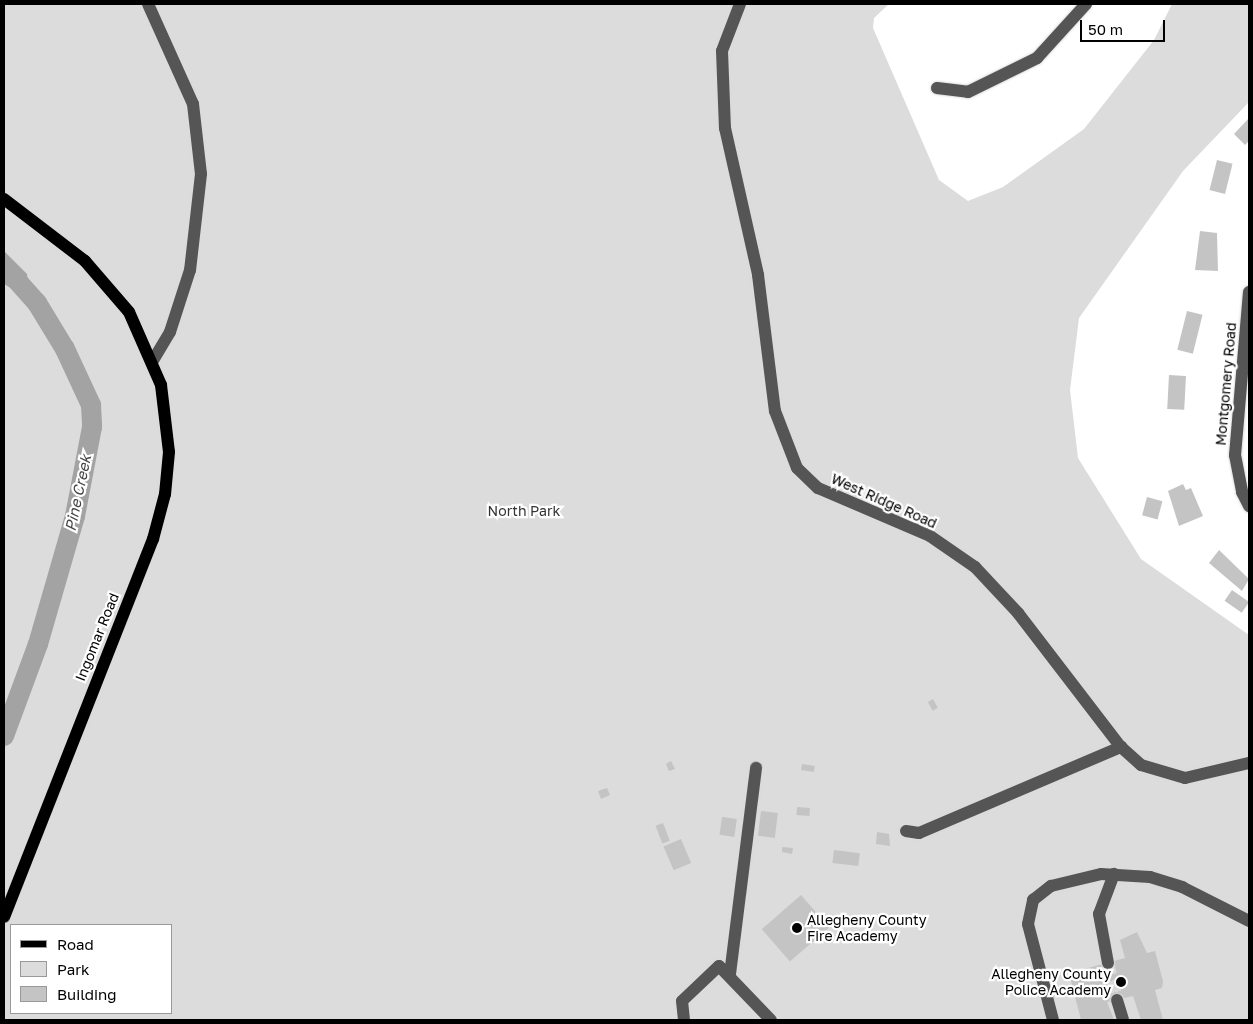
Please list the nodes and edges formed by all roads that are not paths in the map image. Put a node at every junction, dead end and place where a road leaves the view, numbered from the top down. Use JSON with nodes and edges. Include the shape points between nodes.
{"nodes":[{"id":1,"x":148,"y":4,"type":"edge"},
{"id":2,"x":740,"y":4,"type":"edge"},
{"id":3,"x":1086,"y":4,"type":"edge"},
{"id":4,"x":937,"y":88,"type":"dead end"},
{"id":5,"x":4,"y":199,"type":"edge"},
{"id":6,"x":1249,"y":292,"type":"edge"},
{"id":7,"x":153,"y":360,"type":"junction"},
{"id":8,"x":1249,"y":506,"type":"edge"},
{"id":9,"x":1120,"y":748,"type":"junction"},
{"id":10,"x":1249,"y":763,"type":"edge"},
{"id":11,"x":756,"y":768,"type":"dead end"},
{"id":12,"x":906,"y":831,"type":"dead end"},
{"id":13,"x":1114,"y":874,"type":"junction"},
{"id":14,"x":4,"y":917,"type":"edge"},
{"id":15,"x":1249,"y":921,"type":"edge"},
{"id":16,"x":1108,"y":963,"type":"tunnel mouth"},
{"id":17,"x":730,"y":974,"type":"junction"},
{"id":18,"x":1117,"y":1000,"type":"tunnel mouth"},
{"id":19,"x":684,"y":1020,"type":"edge"},
{"id":20,"x":771,"y":1020,"type":"edge"},
{"id":21,"x":1053,"y":1020,"type":"edge"},
{"id":22,"x":1122,"y":1020,"type":"edge"}],
"edges":[{"from":1,"to":7,"type":"street","via":[[193,104],[201,174],[190,270],[170,332]]},
{"from":2,"to":9,"type":"street","name":"West Ridge Road","via":[[722,51],[724,121],[734,184],[758,276],[775,411],[790,457],[818,488],[930,536],[975,567],[1018,613]]},
{"from":3,"to":4,"type":"street","via":[[1037,58],[968,92]]},
{"from":5,"to":7,"type":"main road","name":"Ingomar Road","via":[[64,243],[103,279],[129,312]]},
{"from":6,"to":8,"type":"street","name":"Montgomery Road","via":[[1235,455],[1242,492]]},
{"from":7,"to":14,"type":"main road","name":"Ingomar Road","via":[[169,436],[160,517]]},
{"from":9,"to":10,"type":"street","name":"West Ridge Road","via":[[1141,765],[1174,777],[1211,775]]},
{"from":9,"to":12,"type":"street","via":[[919,833]]},
{"from":11,"to":17,"type":"street"},
{"from":13,"to":15,"type":"street","via":[[1168,881]]},
{"from":13,"to":16,"type":"street","via":[[1099,914]]},
{"from":13,"to":21,"type":"street","via":[[1081,876],[1051,886],[1030,906],[1028,924]]},
{"from":17,"to":19,"type":"street","via":[[716,968],[685,997],[680,1006]]},
{"from":17,"to":20,"type":"street"},
{"from":18,"to":22,"type":"street"}]}
